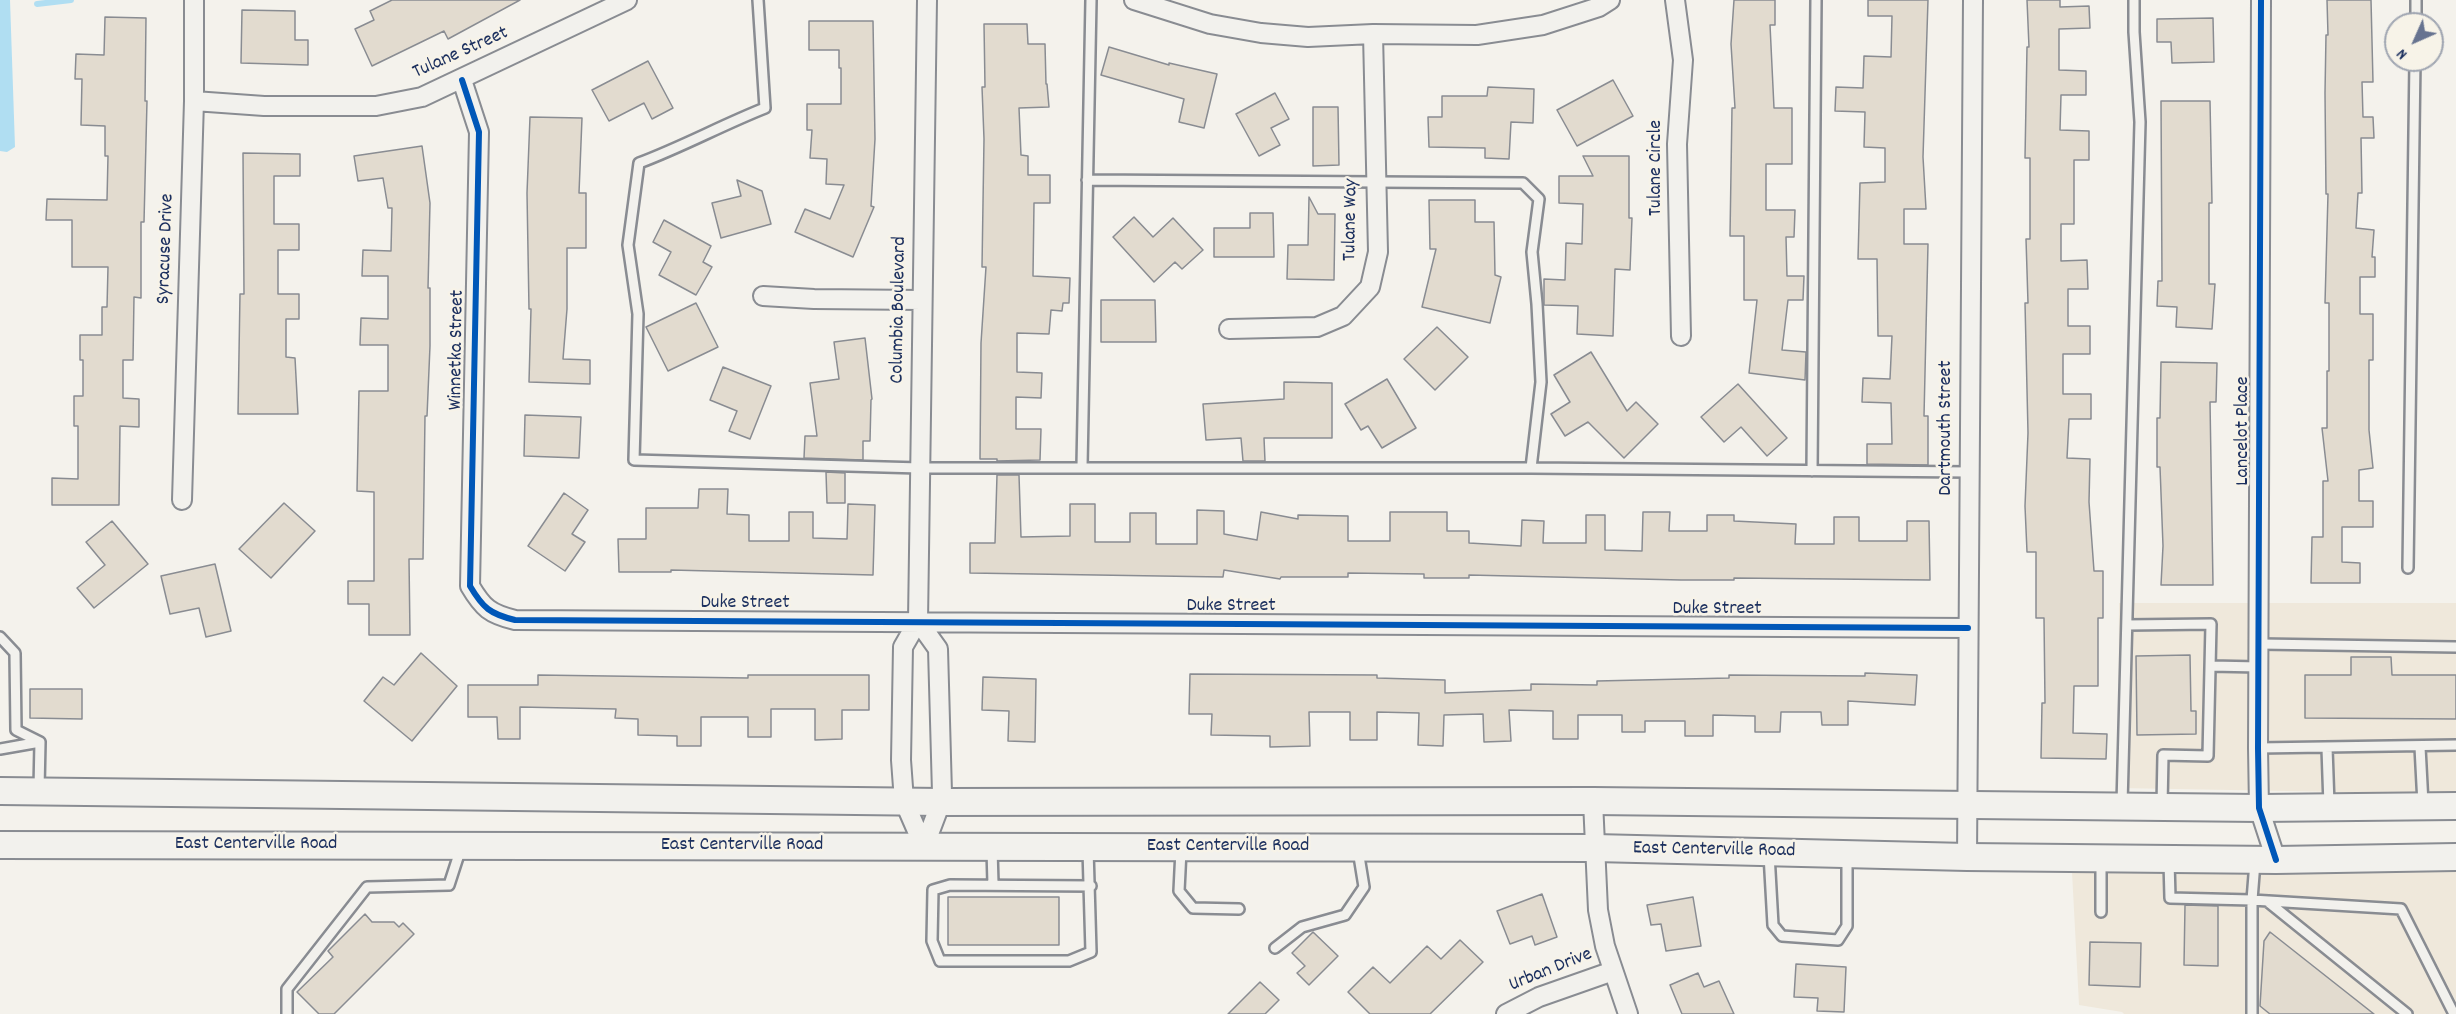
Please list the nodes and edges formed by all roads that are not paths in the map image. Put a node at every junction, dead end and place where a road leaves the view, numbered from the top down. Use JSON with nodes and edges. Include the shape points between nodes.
{"nodes":[{"id":1,"x":194,"y":0,"type":"edge"},
{"id":2,"x":627,"y":0,"type":"edge"},
{"id":3,"x":758,"y":0,"type":"edge"},
{"id":4,"x":927,"y":0,"type":"edge"},
{"id":5,"x":1091,"y":0,"type":"edge"},
{"id":6,"x":1134,"y":0,"type":"edge"},
{"id":7,"x":1610,"y":0,"type":"edge"},
{"id":8,"x":1675,"y":0,"type":"edge"},
{"id":9,"x":1816,"y":0,"type":"edge"},
{"id":10,"x":1973,"y":0,"type":"edge"},
{"id":11,"x":2134,"y":0,"type":"edge"},
{"id":12,"x":2261,"y":0,"type":"edge"},
{"id":13,"x":1373,"y":34,"type":"junction"},
{"id":14,"x":2415,"y":72,"type":"edge"},
{"id":15,"x":462,"y":80,"type":"junction"},
{"id":16,"x":194,"y":101,"type":"junction"},
{"id":17,"x":1087,"y":180,"type":"junction"},
{"id":18,"x":1376,"y":182,"type":"junction"},
{"id":19,"x":763,"y":296,"type":"dead end"},
{"id":20,"x":922,"y":300,"type":"junction"},
{"id":21,"x":1229,"y":329,"type":"dead end"},
{"id":22,"x":1681,"y":336,"type":"dead end"},
{"id":23,"x":1082,"y":466,"type":"junction"},
{"id":24,"x":920,"y":468,"type":"junction"},
{"id":25,"x":1531,"y":468,"type":"junction"},
{"id":26,"x":1812,"y":471,"type":"junction"},
{"id":27,"x":1970,"y":472,"type":"junction"},
{"id":28,"x":182,"y":500,"type":"dead end"},
{"id":29,"x":2408,"y":568,"type":"dead end"},
{"id":30,"x":494,"y":615,"type":"joint"},
{"id":31,"x":918,"y":621,"type":"junction"},
{"id":32,"x":2127,"y":625,"type":"junction"},
{"id":33,"x":1968,"y":628,"type":"junction"},
{"id":34,"x":0,"y":637,"type":"edge"},
{"id":35,"x":2260,"y":644,"type":"junction"},
{"id":36,"x":2456,"y":646,"type":"edge"},
{"id":37,"x":2211,"y":666,"type":"junction"},
{"id":38,"x":2259,"y":667,"type":"junction"},
{"id":39,"x":40,"y":742,"type":"junction"},
{"id":40,"x":2456,"y":746,"type":"edge"},
{"id":41,"x":2420,"y":747,"type":"junction"},
{"id":42,"x":2258,"y":748,"type":"junction"},
{"id":43,"x":2327,"y":748,"type":"junction"},
{"id":44,"x":0,"y":749,"type":"edge"},
{"id":45,"x":0,"y":791,"type":"edge"},
{"id":46,"x":39,"y":792,"type":"junction"},
{"id":47,"x":904,"y":801,"type":"junction"},
{"id":48,"x":1593,"y":801,"type":"junction"},
{"id":49,"x":941,"y":802,"type":"junction"},
{"id":50,"x":1968,"y":805,"type":"junction"},
{"id":51,"x":2122,"y":805,"type":"junction"},
{"id":52,"x":2162,"y":806,"type":"junction"},
{"id":53,"x":2424,"y":806,"type":"junction"},
{"id":54,"x":2456,"y":806,"type":"edge"},
{"id":55,"x":2329,"y":807,"type":"junction"},
{"id":56,"x":2259,"y":808,"type":"junction"},
{"id":57,"x":0,"y":845,"type":"edge"},
{"id":58,"x":461,"y":846,"type":"junction"},
{"id":59,"x":924,"y":847,"type":"junction"},
{"id":60,"x":992,"y":847,"type":"junction"},
{"id":61,"x":1088,"y":847,"type":"junction"},
{"id":62,"x":1181,"y":847,"type":"junction"},
{"id":63,"x":1358,"y":847,"type":"junction"},
{"id":64,"x":1595,"y":848,"type":"junction"},
{"id":65,"x":1769,"y":852,"type":"junction"},
{"id":66,"x":1847,"y":854,"type":"junction"},
{"id":67,"x":1967,"y":857,"type":"junction"},
{"id":68,"x":2456,"y":857,"type":"edge"},
{"id":69,"x":2101,"y":858,"type":"junction"},
{"id":70,"x":2169,"y":859,"type":"junction"},
{"id":71,"x":2265,"y":860,"type":"junction"},
{"id":72,"x":993,"y":884,"type":"junction"},
{"id":73,"x":1090,"y":886,"type":"junction"},
{"id":74,"x":2252,"y":900,"type":"junction"},
{"id":75,"x":2266,"y":901,"type":"junction"},
{"id":76,"x":1239,"y":909,"type":"dead end"},
{"id":77,"x":2101,"y":912,"type":"dead end"},
{"id":78,"x":1275,"y":948,"type":"dead end"},
{"id":79,"x":1613,"y":971,"type":"junction"},
{"id":80,"x":287,"y":1014,"type":"edge"},
{"id":81,"x":1506,"y":1014,"type":"edge"},
{"id":82,"x":1628,"y":1014,"type":"edge"},
{"id":83,"x":2252,"y":1014,"type":"edge"},
{"id":84,"x":2407,"y":1014,"type":"edge"},
{"id":85,"x":2454,"y":1014,"type":"edge"}],
"edges":[{"from":1,"to":16,"type":"street","name":"Syracuse Drive"},
{"from":2,"to":15,"type":"street","name":"Tulane Street"},
{"from":3,"to":24,"type":"lane","via":[[765,108],[639,163],[628,245],[638,314],[634,460]]},
{"from":4,"to":20,"type":"street","name":"Columbia Boulevard"},
{"from":5,"to":17,"type":"lane"},
{"from":6,"to":13,"type":"street","via":[[1210,24],[1261,33],[1308,37]]},
{"from":7,"to":13,"type":"street","via":[[1544,25],[1477,35]]},
{"from":8,"to":22,"type":"street","name":"Tulane Circle","via":[[1683,60],[1677,144]]},
{"from":9,"to":26,"type":"lane"},
{"from":10,"to":27,"type":"street","name":"Dartmouth Street"},
{"from":11,"to":32,"type":"lane","via":[[2140,122]]},
{"from":12,"to":35,"type":"street","name":"Lancelot Place"},
{"from":13,"to":18,"type":"street","name":"Tulane Way"},
{"from":14,"to":29,"type":"lane"},
{"from":15,"to":16,"type":"street","name":"Tulane Street","via":[[422,98],[376,106],[264,106]]},
{"from":15,"to":30,"type":"street","name":"Winnetka Street","via":[[480,132],[470,586]]},
{"from":16,"to":28,"type":"street","name":"Syracuse Drive"},
{"from":17,"to":18,"type":"lane"},
{"from":17,"to":23,"type":"lane"},
{"from":18,"to":21,"type":"street","name":"Tulane Way","via":[[1378,252],[1370,286],[1343,316],[1317,327]]},
{"from":18,"to":25,"type":"lane","via":[[1523,183],[1539,199],[1532,252],[1541,382]]},
{"from":19,"to":20,"type":"street"},
{"from":20,"to":24,"type":"street","name":"Columbia Boulevard"},
{"from":23,"to":24,"type":"lane"},
{"from":23,"to":25,"type":"lane"},
{"from":24,"to":31,"type":"street","name":"Columbia Boulevard"},
{"from":25,"to":26,"type":"lane"},
{"from":26,"to":27,"type":"lane"},
{"from":27,"to":33,"type":"street","name":"Dartmouth Street"},
{"from":30,"to":31,"type":"street","name":"Duke Street","via":[[515,620]]},
{"from":31,"to":33,"type":"street","name":"Duke Street"},
{"from":31,"to":47,"type":"street","name":"Columbia Boulevard","via":[[903,647]]},
{"from":31,"to":49,"type":"street","via":[[938,649]]},
{"from":32,"to":37,"type":"lane","via":[[2211,624]]},
{"from":32,"to":51,"type":"lane"},
{"from":33,"to":50,"type":"street","name":"Dartmouth Street"},
{"from":34,"to":39,"type":"lane","via":[[15,653],[16,730]]},
{"from":35,"to":36,"type":"lane"},
{"from":35,"to":38,"type":"street","name":"Lancelot Place"},
{"from":37,"to":38,"type":"lane"},
{"from":37,"to":52,"type":"lane","via":[[2208,756],[2163,755]]},
{"from":38,"to":42,"type":"street","name":"Lancelot Place"},
{"from":39,"to":44,"type":"lane"},
{"from":39,"to":46,"type":"lane"},
{"from":40,"to":41,"type":"lane"},
{"from":41,"to":43,"type":"lane"},
{"from":41,"to":53,"type":"lane"},
{"from":42,"to":43,"type":"lane"},
{"from":42,"to":56,"type":"street","name":"Lancelot Place"},
{"from":43,"to":55,"type":"lane"},
{"from":45,"to":46,"type":"main road"},
{"from":46,"to":47,"type":"main road"},
{"from":47,"to":49,"type":"main road"},
{"from":47,"to":59,"type":"street","name":"Columbia Boulevard"},
{"from":48,"to":49,"type":"main road"},
{"from":48,"to":50,"type":"main road"},
{"from":48,"to":64,"type":"street"},
{"from":49,"to":59,"type":"street"},
{"from":50,"to":51,"type":"main road"},
{"from":50,"to":67,"type":"street","name":"Dartmouth Street"},
{"from":51,"to":52,"type":"main road"},
{"from":52,"to":56,"type":"main road"},
{"from":53,"to":54,"type":"main road"},
{"from":53,"to":55,"type":"main road"},
{"from":55,"to":56,"type":"main road"},
{"from":56,"to":71,"type":"street","name":"Lancelot Place"},
{"from":57,"to":58,"type":"main road","name":"East Centerville Road"},
{"from":58,"to":59,"type":"main road","name":"East Centerville Road"},
{"from":58,"to":80,"type":"lane","via":[[450,885],[367,887],[287,989]]},
{"from":59,"to":60,"type":"main road","name":"East Centerville Road"},
{"from":60,"to":61,"type":"main road","name":"East Centerville Road"},
{"from":60,"to":72,"type":"lane"},
{"from":61,"to":62,"type":"main road","name":"East Centerville Road"},
{"from":61,"to":73,"type":"lane"},
{"from":62,"to":63,"type":"main road","name":"East Centerville Road"},
{"from":62,"to":76,"type":"lane","via":[[1179,891],[1193,908]]},
{"from":63,"to":64,"type":"main road","name":"East Centerville Road"},
{"from":63,"to":78,"type":"lane","via":[[1364,887],[1346,915],[1302,927]]},
{"from":64,"to":65,"type":"main road","name":"East Centerville Road"},
{"from":64,"to":79,"type":"street","via":[[1598,910]]},
{"from":65,"to":66,"type":"main road","name":"East Centerville Road"},
{"from":65,"to":66,"type":"lane","via":[[1773,925],[1782,936],[1838,940],[1847,926]]},
{"from":66,"to":67,"type":"main road","name":"East Centerville Road"},
{"from":67,"to":69,"type":"main road","name":"East Centerville Road"},
{"from":68,"to":71,"type":"main road","name":"East Centerville Road"},
{"from":69,"to":70,"type":"main road","name":"East Centerville Road"},
{"from":69,"to":77,"type":"lane"},
{"from":70,"to":71,"type":"main road","name":"East Centerville Road"},
{"from":70,"to":74,"type":"lane","via":[[2170,898]]},
{"from":71,"to":74,"type":"lane"},
{"from":72,"to":73,"type":"lane"},
{"from":72,"to":73,"type":"lane","via":[[950,885],[933,890],[932,941],[940,961],[1069,961],[1091,952]]},
{"from":74,"to":75,"type":"lane"},
{"from":74,"to":83,"type":"lane"},
{"from":75,"to":84,"type":"lane"},
{"from":75,"to":85,"type":"lane","via":[[2401,909]]},
{"from":79,"to":81,"type":"street","name":"Urban Drive","via":[[1539,997]]},
{"from":79,"to":82,"type":"street"}]}
